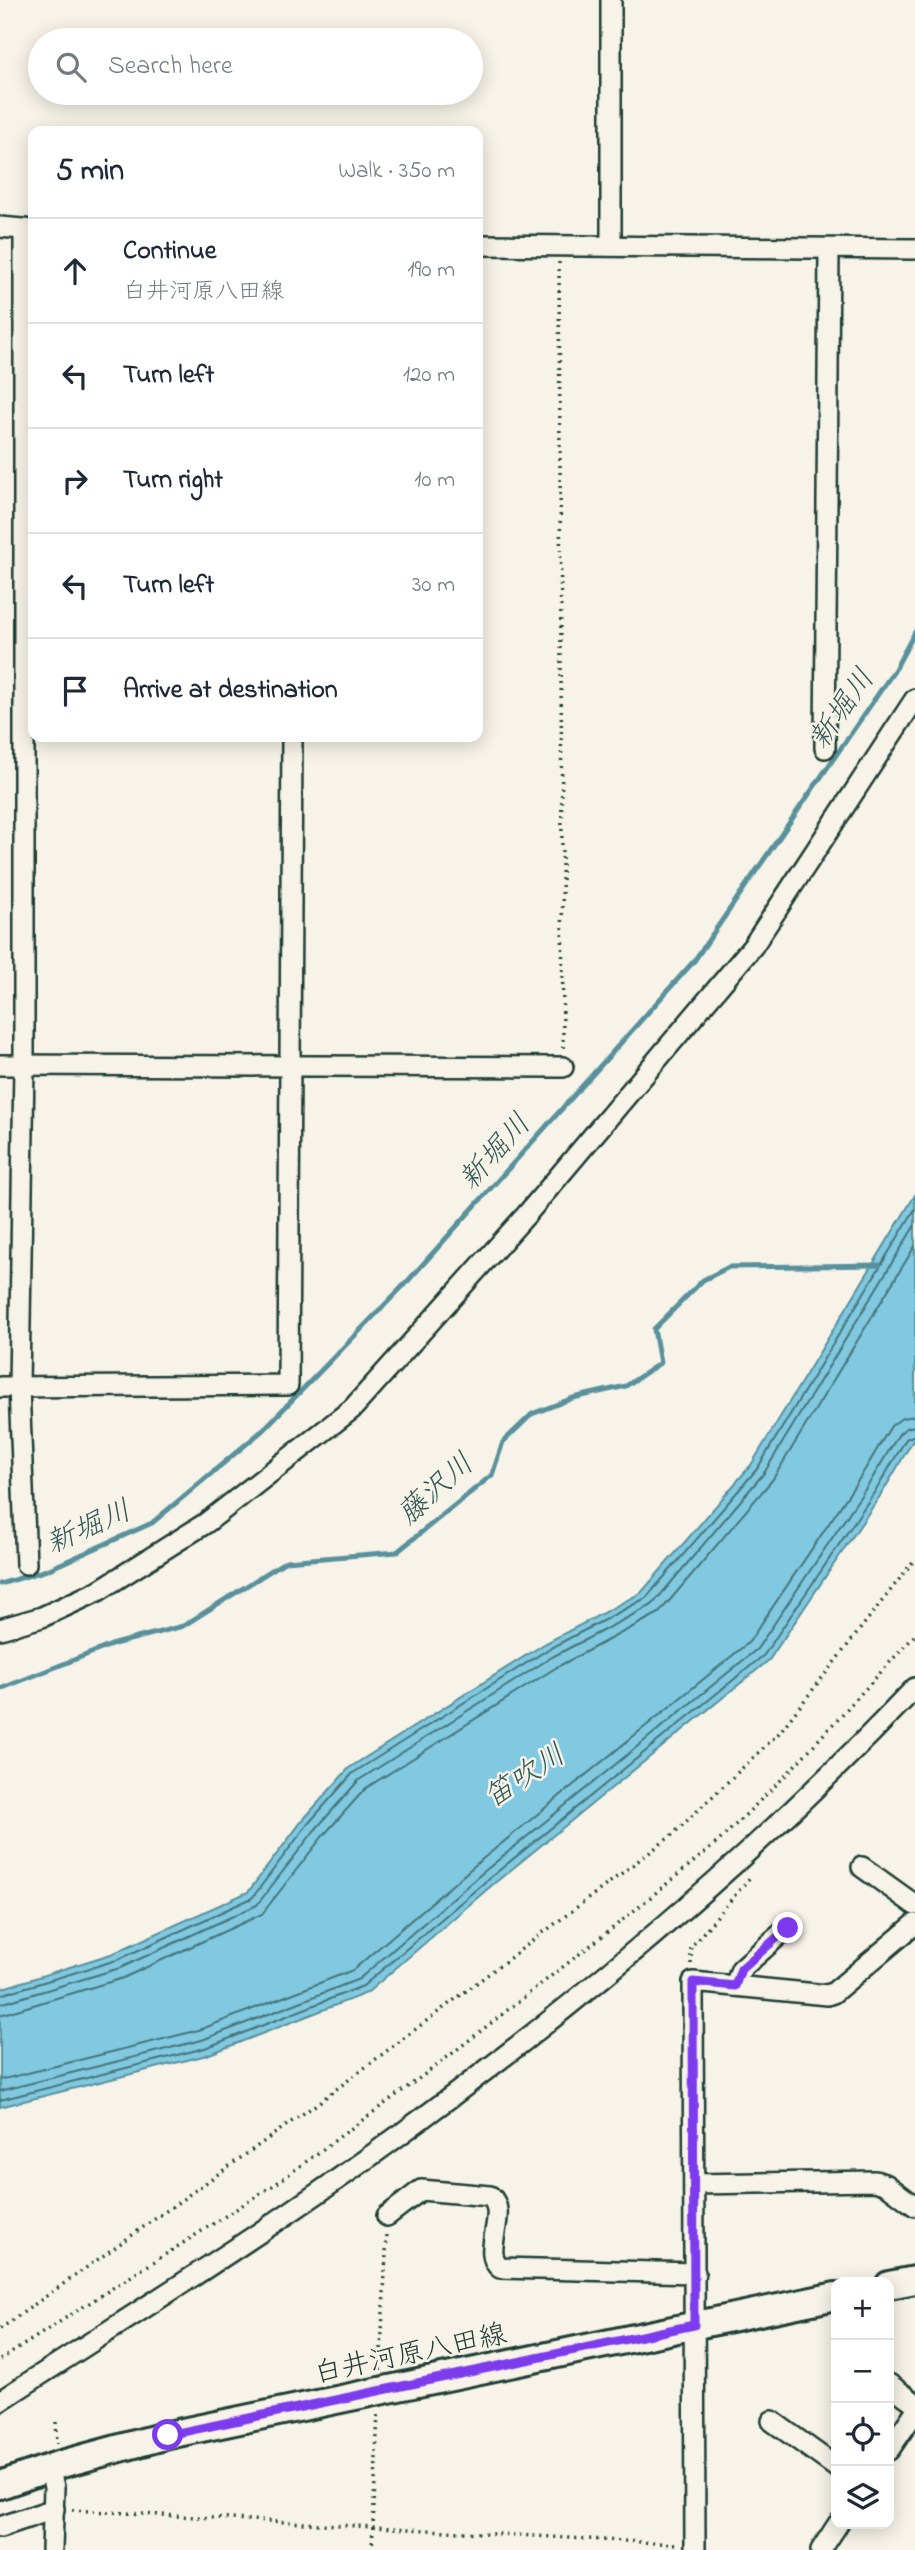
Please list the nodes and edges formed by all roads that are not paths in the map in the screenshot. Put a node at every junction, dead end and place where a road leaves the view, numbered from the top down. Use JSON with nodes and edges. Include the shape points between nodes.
{"nodes":[{"id":1,"x":611,"y":0,"type":"edge"},
{"id":2,"x":0,"y":226,"type":"edge"},
{"id":3,"x":28,"y":230,"type":"edge"},
{"id":4,"x":483,"y":245,"type":"edge"},
{"id":5,"x":611,"y":246,"type":"junction"},
{"id":6,"x":915,"y":249,"type":"edge"},
{"id":7,"x":829,"y":250,"type":"junction"},
{"id":8,"x":28,"y":397,"type":"edge"},
{"id":9,"x":915,"y":699,"type":"edge"},
{"id":10,"x":292,"y":742,"type":"edge"},
{"id":11,"x":825,"y":748,"type":"dead end"},
{"id":12,"x":0,"y":1065,"type":"edge"},
{"id":13,"x":24,"y":1065,"type":"junction"},
{"id":14,"x":291,"y":1065,"type":"junction"},
{"id":15,"x":564,"y":1067,"type":"road end"},
{"id":16,"x":10,"y":1387,"type":"edge"},
{"id":17,"x":26,"y":1564,"type":"dead end"},
{"id":18,"x":0,"y":1629,"type":"edge"},
{"id":19,"x":915,"y":1688,"type":"edge"},
{"id":20,"x":862,"y":1867,"type":"dead end"},
{"id":21,"x":915,"y":1905,"type":"edge"},
{"id":22,"x":915,"y":1923,"type":"edge"},
{"id":23,"x":788,"y":1928,"type":"dead end"},
{"id":24,"x":735,"y":1986,"type":"junction"},
{"id":25,"x":694,"y":2185,"type":"junction"},
{"id":26,"x":915,"y":2206,"type":"edge"},
{"id":27,"x":387,"y":2216,"type":"dead end"},
{"id":28,"x":695,"y":2273,"type":"junction"},
{"id":29,"x":915,"y":2280,"type":"edge"},
{"id":30,"x":894,"y":2284,"type":"edge"},
{"id":31,"x":831,"y":2297,"type":"edge"},
{"id":32,"x":694,"y":2325,"type":"junction"},
{"id":33,"x":894,"y":2388,"type":"edge"},
{"id":34,"x":0,"y":2401,"type":"edge"},
{"id":35,"x":915,"y":2403,"type":"edge"},
{"id":36,"x":915,"y":2412,"type":"edge"},
{"id":37,"x":772,"y":2421,"type":"dead end"},
{"id":38,"x":894,"y":2443,"type":"edge"},
{"id":39,"x":835,"y":2466,"type":"edge"},
{"id":40,"x":49,"y":2468,"type":"junction"},
{"id":41,"x":0,"y":2485,"type":"edge"},
{"id":42,"x":54,"y":2509,"type":"junction"},
{"id":43,"x":0,"y":2527,"type":"edge"},
{"id":44,"x":835,"y":2529,"type":"edge"},
{"id":45,"x":695,"y":2547,"type":"edge"},
{"id":46,"x":52,"y":2550,"type":"edge"},
{"id":47,"x":821,"y":2550,"type":"edge"}],
"edges":[{"from":1,"to":5,"type":"street"},
{"from":2,"to":3,"type":"street"},
{"from":4,"to":5,"type":"street"},
{"from":5,"to":7,"type":"street"},
{"from":6,"to":7,"type":"street"},
{"from":7,"to":11,"type":"street"},
{"from":8,"to":13,"type":"street"},
{"from":9,"to":18,"type":"street","via":[[753,946],[527,1214],[352,1409],[206,1523],[109,1585],[41,1617]]},
{"from":10,"to":14,"type":"street"},
{"from":12,"to":13,"type":"street"},
{"from":13,"to":14,"type":"street"},
{"from":13,"to":16,"type":"street"},
{"from":14,"to":15,"type":"street"},
{"from":14,"to":16,"type":"street","via":[[288,1385]]},
{"from":16,"to":17,"type":"street"},
{"from":19,"to":34,"type":"street","via":[[776,1828],[462,2089],[251,2239]]},
{"from":20,"to":21,"type":"street"},
{"from":22,"to":24,"type":"street","via":[[833,1993]]},
{"from":23,"to":24,"type":"street","via":[[741,1969]]},
{"from":24,"to":25,"type":"street","via":[[693,1982]]},
{"from":25,"to":26,"type":"street","via":[[875,2181]]},
{"from":25,"to":28,"type":"street"},
{"from":27,"to":28,"type":"street","via":[[421,2190],[490,2196],[496,2210],[494,2259],[500,2268]]},
{"from":28,"to":32,"type":"street"},
{"from":29,"to":30,"type":"main road"},
{"from":31,"to":32,"type":"main road","name":"白井河原八田線"},
{"from":32,"to":40,"type":"main road","name":"白井河原八田線","via":[[168,2435]]},
{"from":32,"to":45,"type":"street"},
{"from":33,"to":35,"type":"street"},
{"from":36,"to":38,"type":"street"},
{"from":37,"to":39,"type":"street"},
{"from":40,"to":41,"type":"main road","name":"白井河原八田線"},
{"from":40,"to":42,"type":"street"},
{"from":42,"to":43,"type":"street"},
{"from":42,"to":46,"type":"street"},
{"from":44,"to":47,"type":"street"}]}
